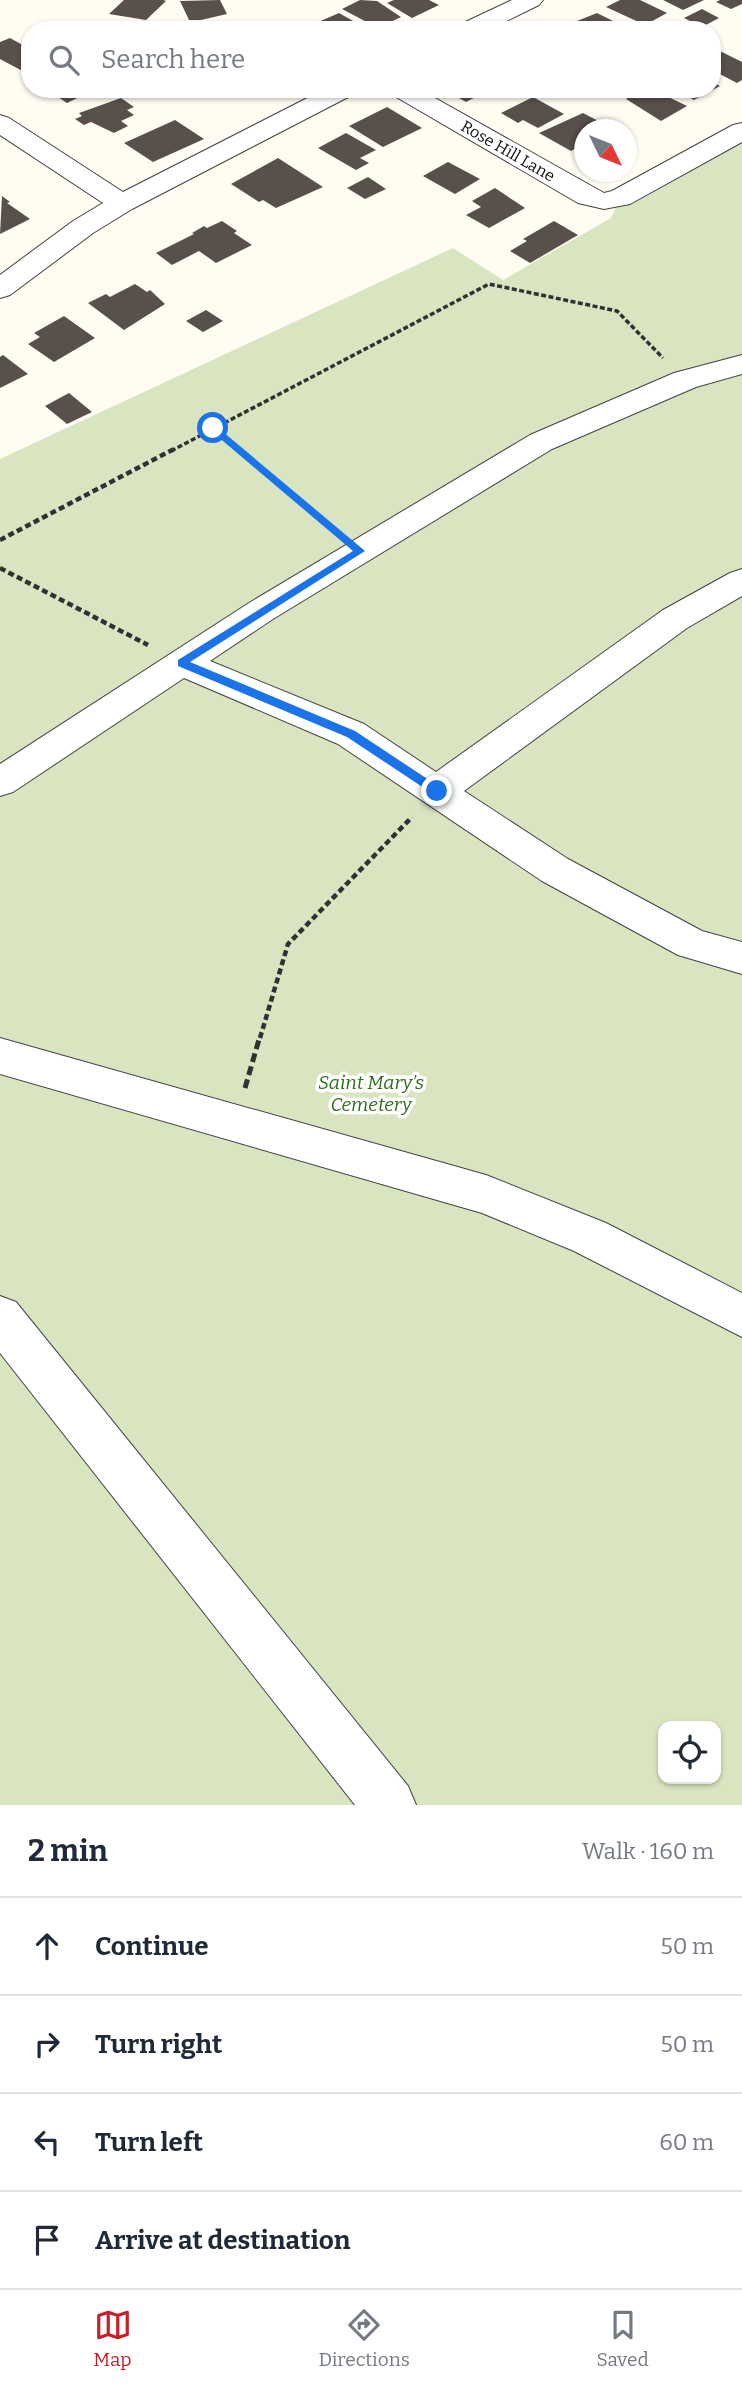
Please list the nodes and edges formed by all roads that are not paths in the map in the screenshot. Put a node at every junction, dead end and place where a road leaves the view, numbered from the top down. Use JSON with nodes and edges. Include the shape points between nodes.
{"nodes":[{"id":1,"x":531,"y":0,"type":"edge"},
{"id":2,"x":487,"y":21,"type":"edge"},
{"id":3,"x":327,"y":98,"type":"edge"},
{"id":4,"x":416,"y":98,"type":"edge"},
{"id":5,"x":0,"y":123,"type":"edge"},
{"id":6,"x":742,"y":131,"type":"edge"},
{"id":7,"x":122,"y":203,"type":"junction"},
{"id":8,"x":0,"y":289,"type":"edge"},
{"id":9,"x":742,"y":364,"type":"edge"},
{"id":10,"x":742,"y":581,"type":"edge"},
{"id":11,"x":181,"y":663,"type":"junction"},
{"id":12,"x":0,"y":782,"type":"edge"},
{"id":13,"x":437,"y":791,"type":"junction"},
{"id":14,"x":742,"y":958,"type":"edge"},
{"id":15,"x":0,"y":1056,"type":"edge"},
{"id":16,"x":742,"y":1316,"type":"edge"},
{"id":17,"x":0,"y":1317,"type":"edge"},
{"id":18,"x":390,"y":1805,"type":"edge"}],
"edges":[{"from":1,"to":2,"type":"street"},
{"from":3,"to":7,"type":"street"},
{"from":4,"to":6,"type":"street","name":"Rose Hill Lane","via":[[588,197],[604,201],[620,198]]},
{"from":5,"to":7,"type":"street"},
{"from":7,"to":8,"type":"street"},
{"from":9,"to":11,"type":"street","via":[[685,380],[541,442]]},
{"from":10,"to":13,"type":"street","via":[[675,619]]},
{"from":11,"to":12,"type":"street"},
{"from":11,"to":13,"type":"street","via":[[351,734]]},
{"from":13,"to":14,"type":"street","via":[[555,870],[692,944]]},
{"from":15,"to":16,"type":"street","via":[[486,1195],[590,1237]]},
{"from":17,"to":18,"type":"street"}]}
